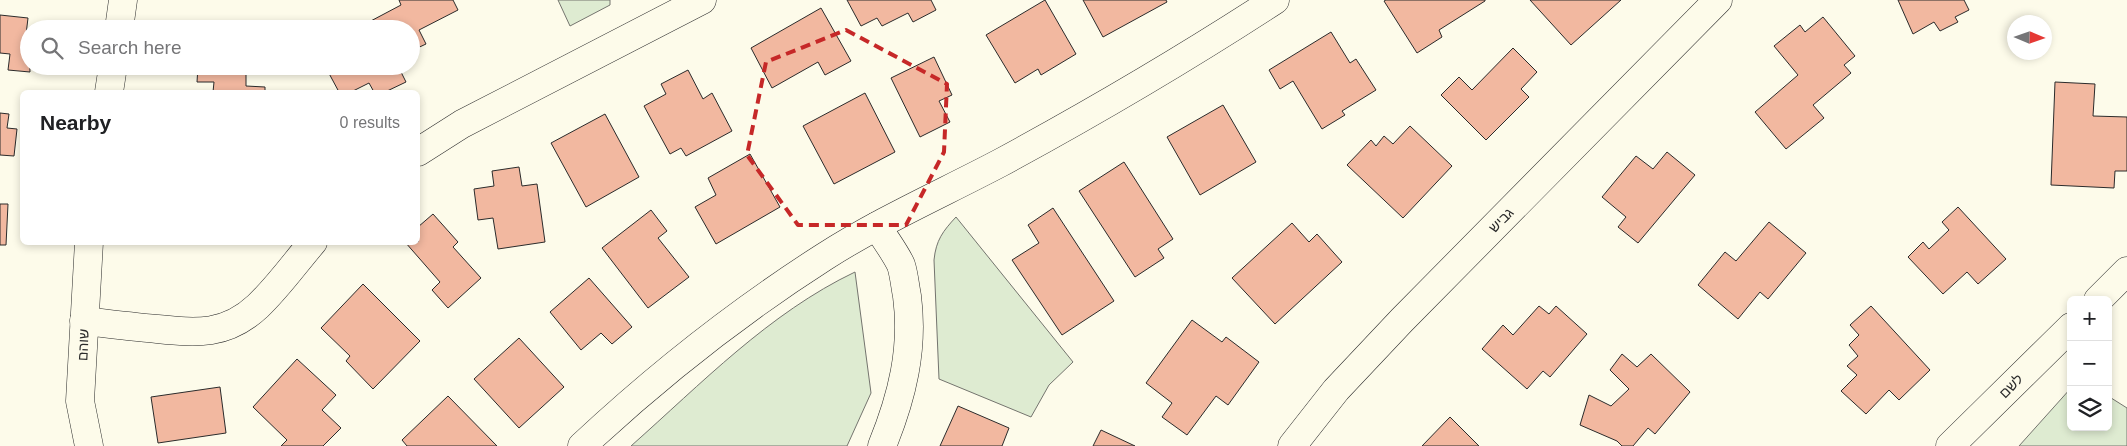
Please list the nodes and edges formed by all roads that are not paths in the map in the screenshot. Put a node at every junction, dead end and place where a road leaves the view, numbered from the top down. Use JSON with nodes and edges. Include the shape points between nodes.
{"nodes":[{"id":1,"x":123,"y":0,"type":"edge"},
{"id":2,"x":702,"y":0,"type":"edge"},
{"id":3,"x":1275,"y":0,"type":"edge"},
{"id":4,"x":1718,"y":0,"type":"edge"},
{"id":5,"x":120,"y":20,"type":"edge"},
{"id":6,"x":112,"y":75,"type":"edge"},
{"id":7,"x":109,"y":90,"type":"edge"},
{"id":8,"x":420,"y":151,"type":"edge"},
{"id":9,"x":877,"y":226,"type":"junction"},
{"id":10,"x":89,"y":245,"type":"edge"},
{"id":11,"x":310,"y":245,"type":"edge"},
{"id":12,"x":2127,"y":271,"type":"edge"},
{"id":13,"x":2102,"y":296,"type":"edge"},
{"id":14,"x":84,"y":321,"type":"junction"},
{"id":15,"x":2067,"y":331,"type":"edge"},
{"id":16,"x":89,"y":446,"type":"edge"},
{"id":17,"x":582,"y":446,"type":"edge"},
{"id":18,"x":882,"y":446,"type":"edge"},
{"id":19,"x":1292,"y":446,"type":"edge"},
{"id":20,"x":1950,"y":446,"type":"edge"}],
"edges":[{"from":1,"to":5,"type":"street"},
{"from":2,"to":8,"type":"street","via":[[462,124]]},
{"from":3,"to":9,"type":"street","via":[[1066,127]]},
{"from":4,"to":19,"type":"street","name":"גביש","via":[[1402,320],[1336,390]]},
{"from":6,"to":7,"type":"street"},
{"from":9,"to":17,"type":"street","via":[[825,256],[719,330]]},
{"from":9,"to":18,"type":"street","via":[[901,266],[909,312],[905,378]]},
{"from":10,"to":14,"type":"street","name":"שוהם"},
{"from":11,"to":14,"type":"street","via":[[259,305],[223,328],[182,332]]},
{"from":12,"to":13,"type":"street"},
{"from":14,"to":16,"type":"street","name":"שוהם","via":[[80,400]]},
{"from":15,"to":20,"type":"street","name":"לשם"}]}
